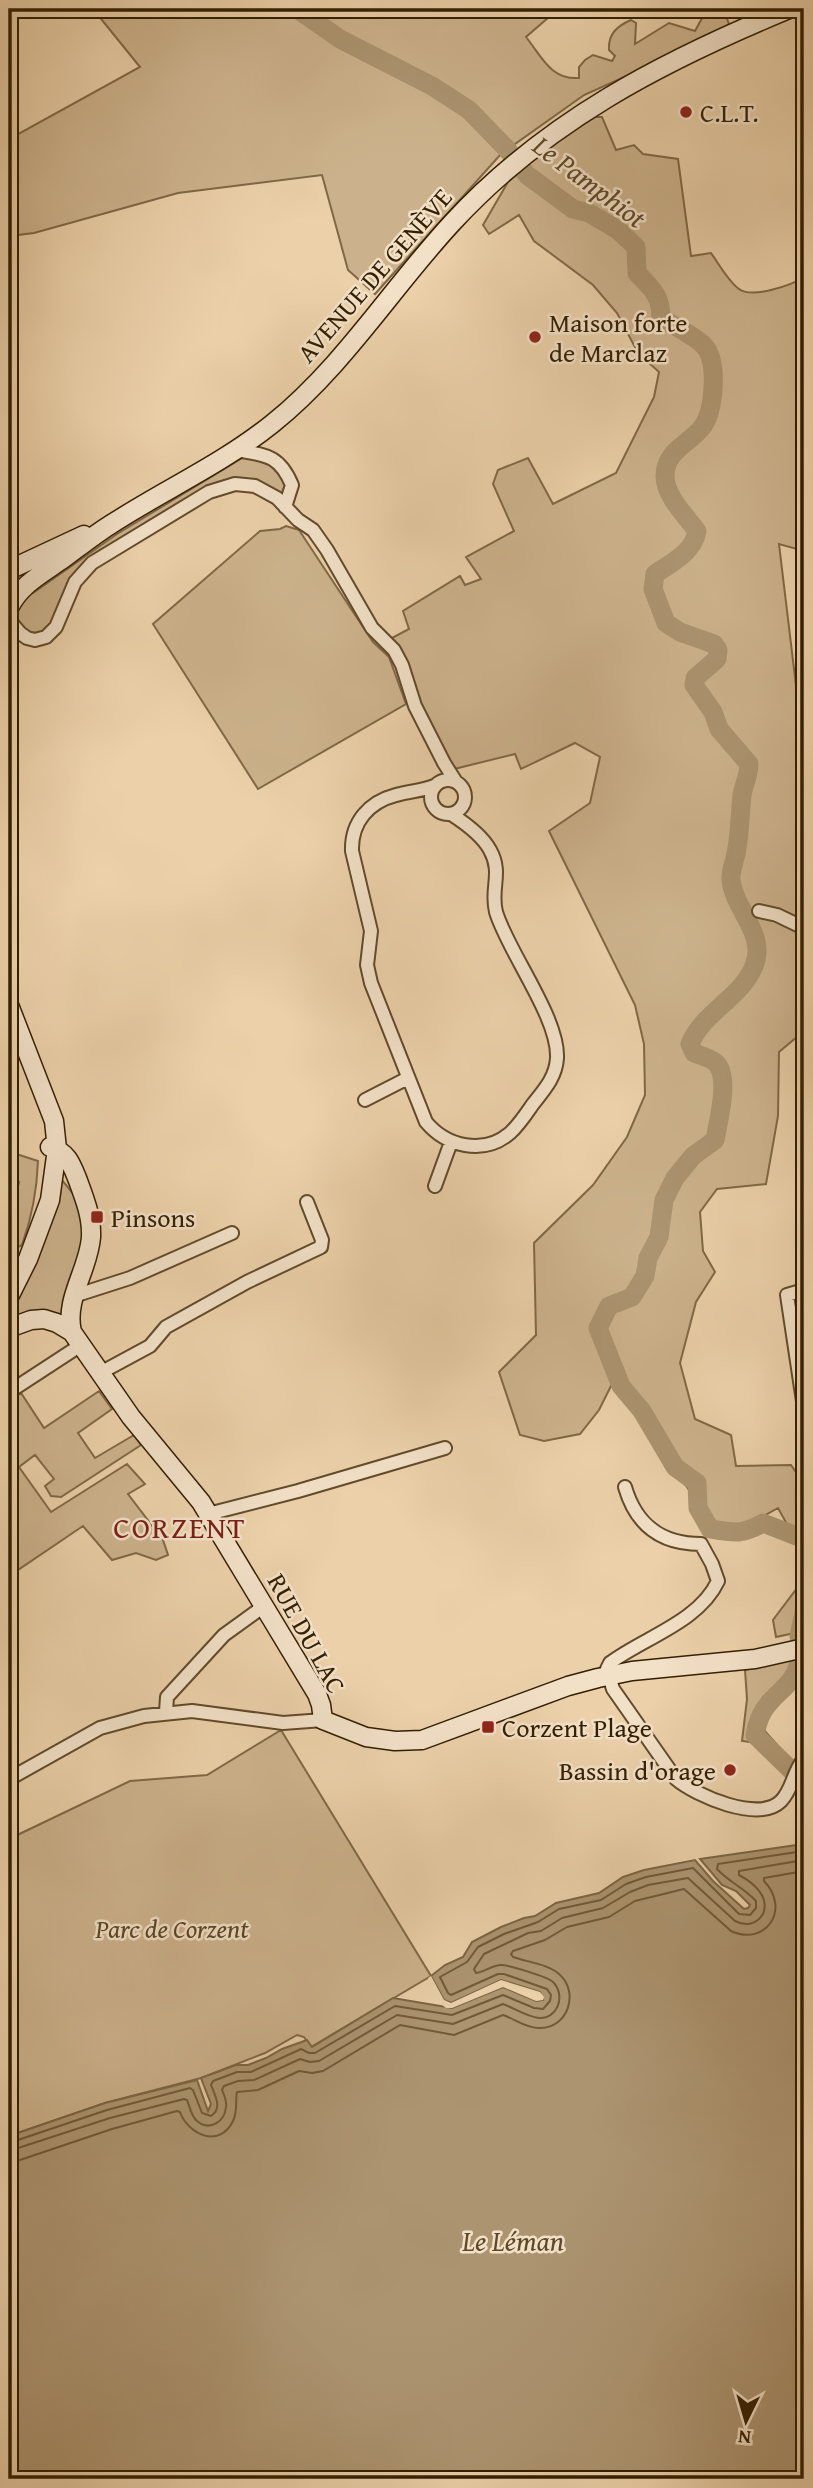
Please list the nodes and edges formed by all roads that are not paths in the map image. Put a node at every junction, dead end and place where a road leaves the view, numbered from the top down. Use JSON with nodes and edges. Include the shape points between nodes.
{"nodes":[{"id":1,"x":789,"y":9,"type":"edge"},
{"id":2,"x":804,"y":12,"type":"edge"},
{"id":3,"x":678,"y":60,"type":"junction"},
{"id":4,"x":235,"y":450,"type":"junction"},
{"id":5,"x":285,"y":507,"type":"junction"},
{"id":6,"x":110,"y":525,"type":"junction"},
{"id":7,"x":9,"y":570,"type":"edge"},
{"id":8,"x":9,"y":608,"type":"edge"},
{"id":9,"x":9,"y":620,"type":"edge"},
{"id":10,"x":444,"y":763,"type":"junction"},
{"id":11,"x":456,"y":782,"type":"junction"},
{"id":12,"x":437,"y":784,"type":"junction"},
{"id":13,"x":410,"y":793,"type":"junction"},
{"id":14,"x":465,"y":803,"type":"junction"},
{"id":15,"x":432,"y":804,"type":"junction"},
{"id":16,"x":451,"y":814,"type":"junction"},
{"id":17,"x":470,"y":826,"type":"junction"},
{"id":18,"x":759,"y":911,"type":"dead end"},
{"id":19,"x":804,"y":928,"type":"edge"},
{"id":20,"x":9,"y":1005,"type":"edge"},
{"id":21,"x":408,"y":1078,"type":"junction"},
{"id":22,"x":365,"y":1100,"type":"dead end"},
{"id":23,"x":451,"y":1142,"type":"junction"},
{"id":24,"x":56,"y":1157,"type":"junction"},
{"id":25,"x":435,"y":1186,"type":"dead end"},
{"id":26,"x":307,"y":1202,"type":"dead end"},
{"id":27,"x":232,"y":1233,"type":"dead end"},
{"id":28,"x":804,"y":1290,"type":"edge"},
{"id":29,"x":74,"y":1296,"type":"junction"},
{"id":30,"x":9,"y":1297,"type":"edge"},
{"id":31,"x":9,"y":1328,"type":"edge"},
{"id":32,"x":76,"y":1339,"type":"junction"},
{"id":33,"x":100,"y":1373,"type":"junction"},
{"id":34,"x":9,"y":1392,"type":"edge"},
{"id":35,"x":804,"y":1408,"type":"edge"},
{"id":36,"x":445,"y":1448,"type":"dead end"},
{"id":37,"x":625,"y":1487,"type":"dead end"},
{"id":38,"x":208,"y":1514,"type":"junction"},
{"id":39,"x":264,"y":1606,"type":"junction"},
{"id":40,"x":804,"y":1648,"type":"edge"},
{"id":41,"x":608,"y":1675,"type":"junction"},
{"id":42,"x":166,"y":1712,"type":"junction"},
{"id":43,"x":323,"y":1720,"type":"junction"},
{"id":44,"x":804,"y":1759,"type":"edge"},
{"id":45,"x":9,"y":1779,"type":"edge"}],
"edges":[{"from":1,"to":3,"type":"street","name":"AVENUE DE GENÈVE","via":[[700,46]]},
{"from":2,"to":3,"type":"street","name":"AVENUE DE GENÈVE"},
{"from":3,"to":4,"type":"street","name":"AVENUE DE GENÈVE","via":[[621,89],[519,159],[440,237],[315,384]]},
{"from":4,"to":5,"type":"street","via":[[278,461],[292,485]]},
{"from":4,"to":6,"type":"street","name":"AVENUE DE GENÈVE"},
{"from":5,"to":9,"type":"street","via":[[255,486],[236,484],[209,492],[86,568],[56,627],[46,637],[27,638]]},
{"from":5,"to":10,"type":"street","via":[[313,530],[372,628],[394,650]]},
{"from":6,"to":7,"type":"street","name":"AVENUE DE GENÈVE"},
{"from":6,"to":8,"type":"street","name":"AVENUE DE GENÈVE","via":[[26,585]]},
{"from":10,"to":11,"type":"street"},
{"from":10,"to":12,"type":"street"},
{"from":11,"to":12,"type":"street"},
{"from":11,"to":14,"type":"street","via":[[464,791]]},
{"from":12,"to":13,"type":"street"},
{"from":12,"to":15,"type":"street","via":[[431,793]]},
{"from":13,"to":15,"type":"street"},
{"from":13,"to":21,"type":"street","via":[[375,804],[362,815],[351,839],[371,931],[369,974]]},
{"from":14,"to":16,"type":"street"},
{"from":14,"to":17,"type":"street"},
{"from":15,"to":16,"type":"street","via":[[440,813]]},
{"from":16,"to":17,"type":"street"},
{"from":17,"to":23,"type":"street","via":[[496,863],[496,912],[553,1033],[557,1057],[550,1082],[509,1134],[484,1145]]},
{"from":18,"to":19,"type":"street"},
{"from":20,"to":24,"type":"street","via":[[54,1121]]},
{"from":21,"to":22,"type":"street"},
{"from":21,"to":23,"type":"street","via":[[426,1122]]},
{"from":23,"to":25,"type":"street"},
{"from":24,"to":29,"type":"street","via":[[86,1200],[91,1236]]},
{"from":24,"to":30,"type":"street","via":[[51,1195]]},
{"from":26,"to":33,"type":"street","via":[[322,1240],[315,1252],[166,1326],[150,1346]]},
{"from":27,"to":29,"type":"street","via":[[130,1278]]},
{"from":28,"to":35,"type":"street","via":[[787,1295]]},
{"from":29,"to":32,"type":"street","via":[[70,1321]]},
{"from":31,"to":32,"type":"street","via":[[44,1319]]},
{"from":32,"to":33,"type":"street","name":"RUE DU LAC"},
{"from":32,"to":34,"type":"street"},
{"from":33,"to":38,"type":"street","name":"RUE DU LAC"},
{"from":36,"to":38,"type":"street"},
{"from":37,"to":41,"type":"street","via":[[631,1507],[651,1530],[681,1544],[701,1544],[718,1581],[687,1616],[610,1663]]},
{"from":38,"to":39,"type":"street","name":"RUE DU LAC"},
{"from":39,"to":42,"type":"street","via":[[224,1635],[167,1697]]},
{"from":39,"to":43,"type":"street","name":"RUE DU LAC","via":[[320,1699]]},
{"from":40,"to":41,"type":"street","name":"RUE DU LAC","via":[[755,1659]]},
{"from":41,"to":43,"type":"street","name":"RUE DU LAC","via":[[422,1740],[366,1737]]},
{"from":41,"to":44,"type":"street","via":[[674,1776],[692,1789],[733,1805],[772,1808],[782,1800]]},
{"from":42,"to":43,"type":"street","via":[[210,1712],[283,1723]]},
{"from":42,"to":45,"type":"street","via":[[100,1728]]}]}
